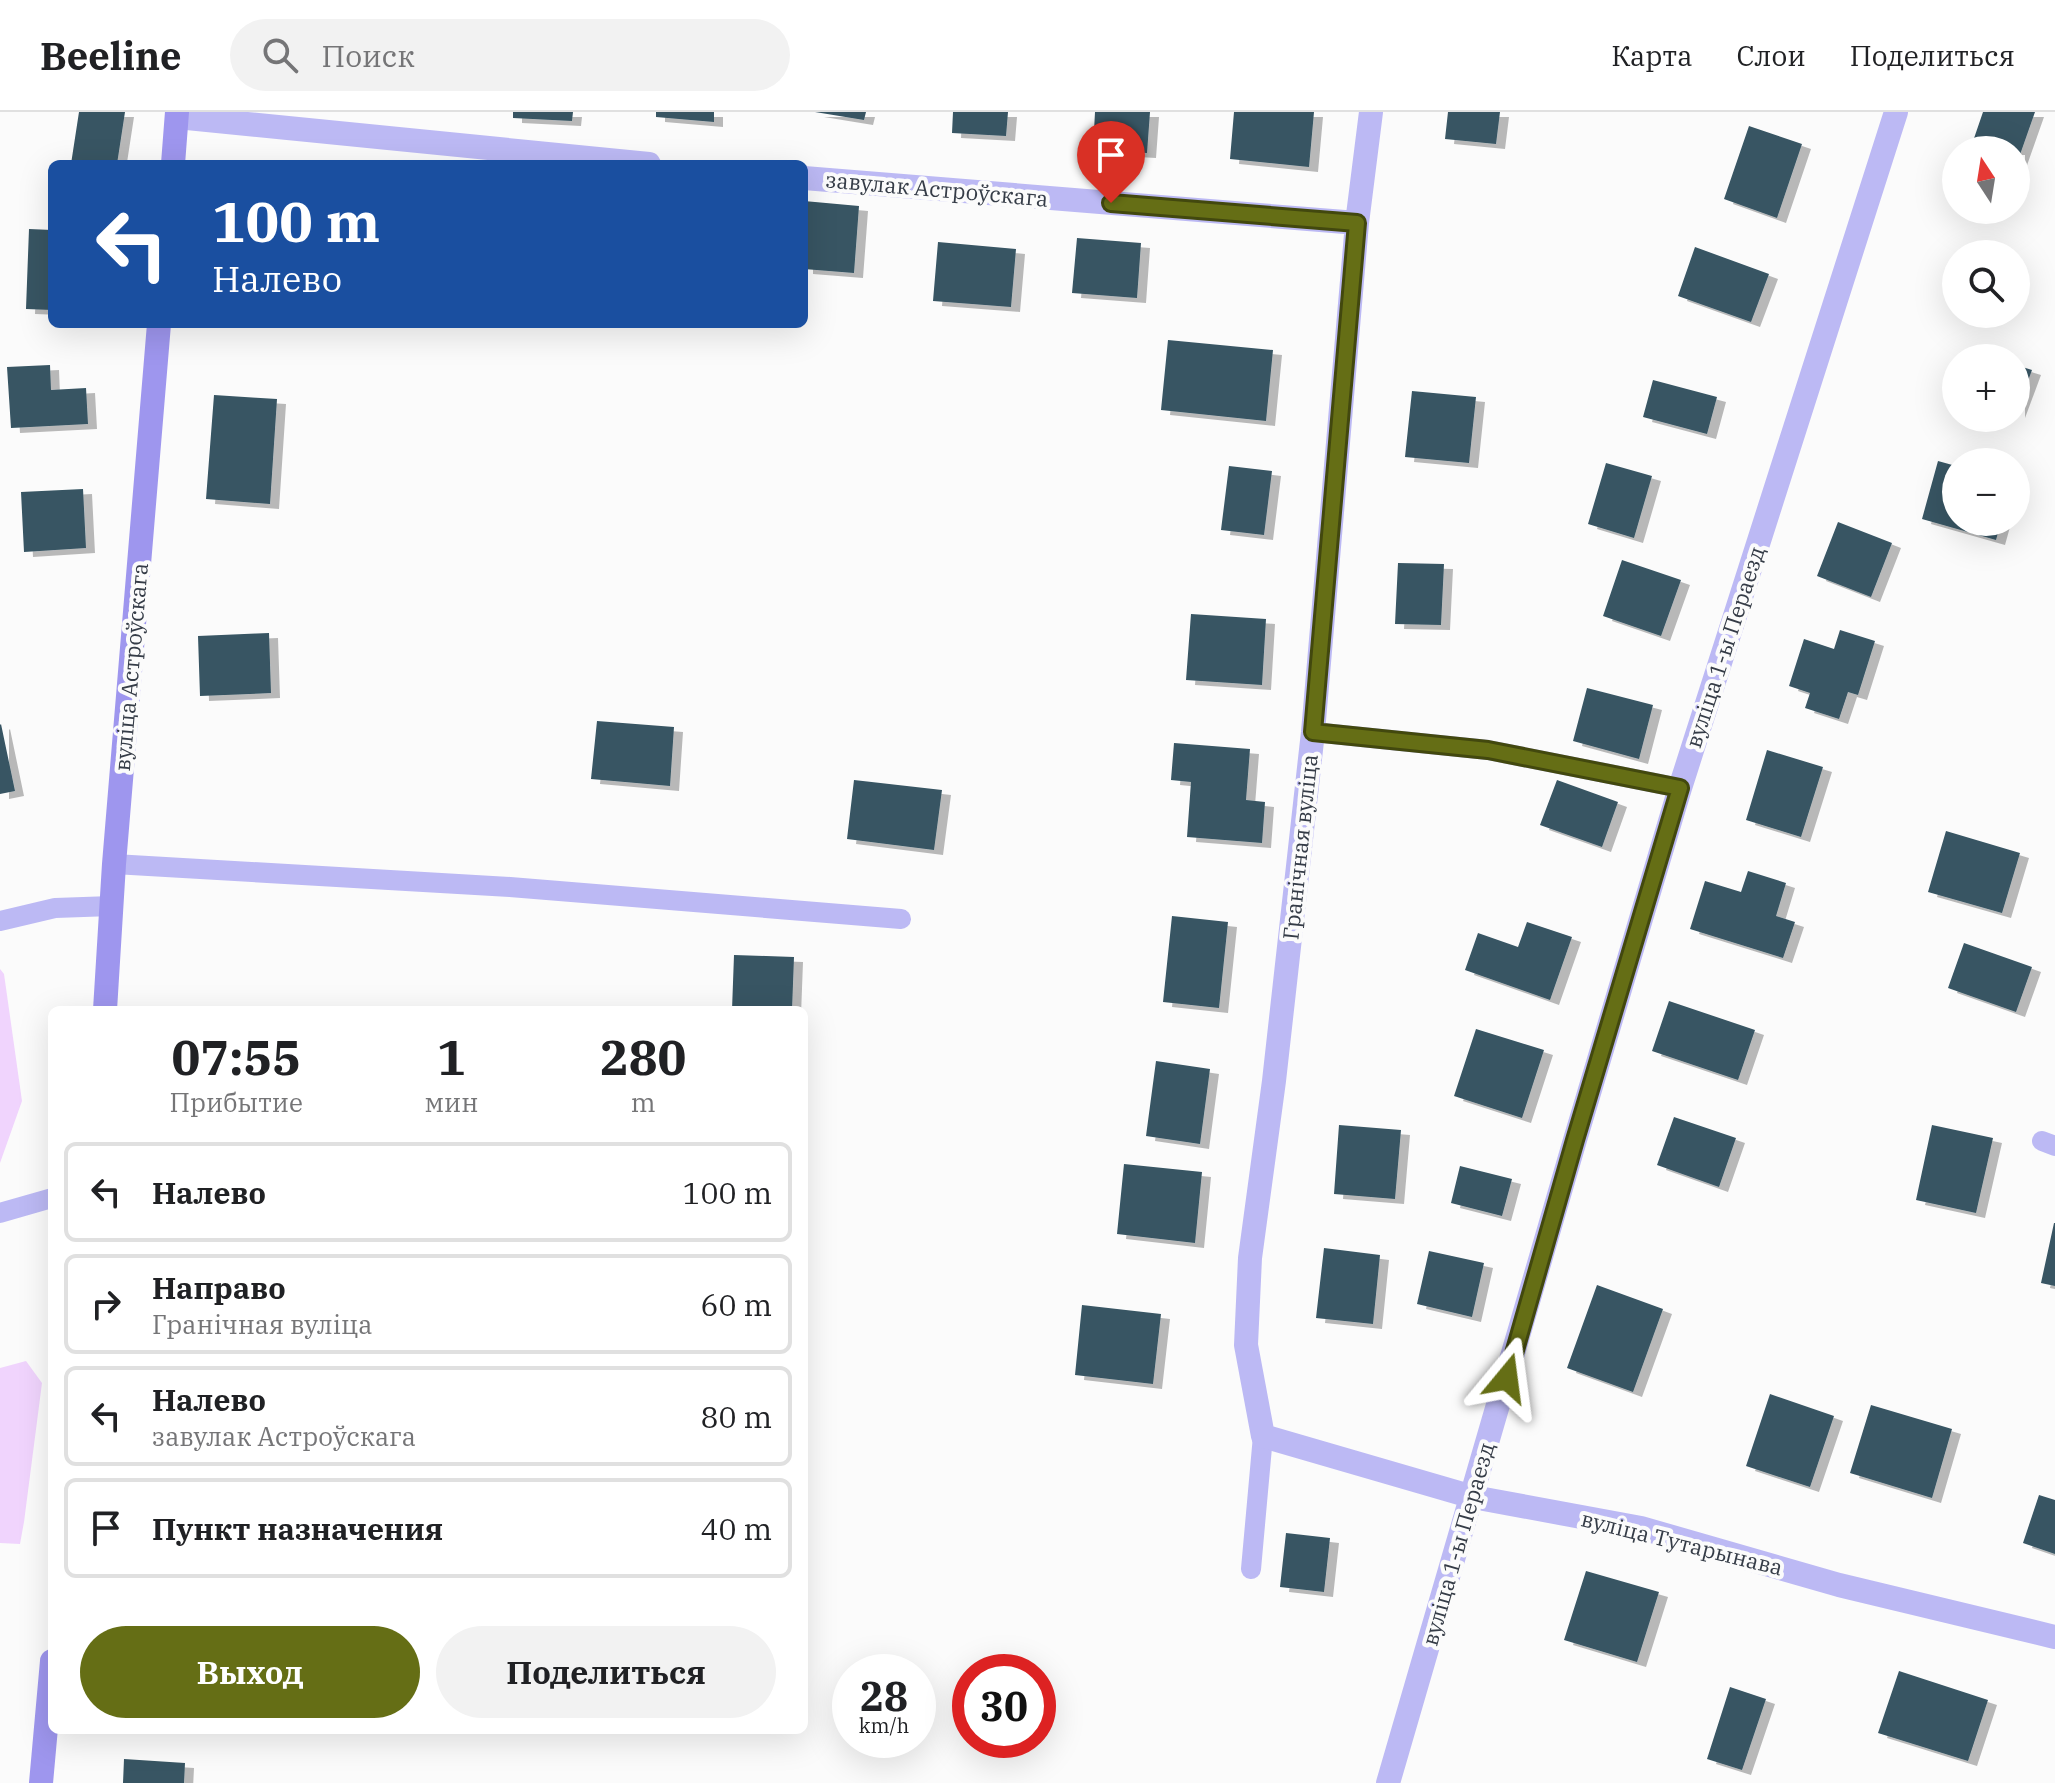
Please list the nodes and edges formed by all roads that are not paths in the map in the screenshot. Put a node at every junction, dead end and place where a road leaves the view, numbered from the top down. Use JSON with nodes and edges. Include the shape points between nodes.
{"nodes":[{"id":1,"x":1371,"y":112,"type":"edge"},
{"id":2,"x":1896,"y":112,"type":"edge"},
{"id":3,"x":177,"y":115,"type":"edge"},
{"id":4,"x":173,"y":160,"type":"edge"},
{"id":5,"x":610,"y":160,"type":"edge"},
{"id":6,"x":808,"y":178,"type":"edge"},
{"id":7,"x":1357,"y":223,"type":"junction"},
{"id":8,"x":159,"y":328,"type":"edge"},
{"id":9,"x":1313,"y":732,"type":"junction"},
{"id":10,"x":1680,"y":788,"type":"junction"},
{"id":11,"x":114,"y":864,"type":"junction"},
{"id":12,"x":112,"y":906,"type":"junction"},
{"id":13,"x":901,"y":919,"type":"dead end"},
{"id":14,"x":0,"y":921,"type":"edge"},
{"id":15,"x":105,"y":1006,"type":"edge"},
{"id":16,"x":48,"y":1199,"type":"edge"},
{"id":17,"x":0,"y":1213,"type":"edge"},
{"id":18,"x":1263,"y":1436,"type":"junction"},
{"id":19,"x":1473,"y":1497,"type":"junction"},
{"id":20,"x":1251,"y":1569,"type":"dead end"},
{"id":21,"x":2055,"y":1637,"type":"edge"},
{"id":22,"x":48,"y":1705,"type":"edge"},
{"id":23,"x":41,"y":1783,"type":"edge"},
{"id":24,"x":1388,"y":1783,"type":"edge"}],
"edges":[{"from":1,"to":7,"type":"street","name":"Гранічная вуліца"},
{"from":2,"to":10,"type":"street","name":"вуліца 1-ы Пераезд"},
{"from":3,"to":4,"type":"main road"},
{"from":3,"to":5,"type":"street"},
{"from":6,"to":7,"type":"street","name":"завулак Астроўскага"},
{"from":7,"to":9,"type":"street","name":"Гранічная вуліца"},
{"from":8,"to":11,"type":"main road","name":"вуліца Астроўскага"},
{"from":9,"to":10,"type":"lane","via":[[1488,750]]},
{"from":9,"to":18,"type":"street","name":"Гранічная вуліца","via":[[1250,1258],[1246,1345]]},
{"from":10,"to":19,"type":"street","name":"вуліца 1-ы Пераезд"},
{"from":11,"to":12,"type":"main road","name":"вуліца Астроўскага"},
{"from":11,"to":13,"type":"lane","via":[[510,887]]},
{"from":12,"to":14,"type":"lane","via":[[55,908]]},
{"from":12,"to":15,"type":"main road","name":"вуліца Астроўскага"},
{"from":16,"to":17,"type":"lane"},
{"from":18,"to":19,"type":"street","name":"вуліца Тутарынава"},
{"from":18,"to":20,"type":"lane"},
{"from":19,"to":21,"type":"street","name":"вуліца Тутарынава","via":[[1641,1528],[1839,1585]]},
{"from":19,"to":24,"type":"street","name":"вуліца 1-ы Пераезд"},
{"from":22,"to":23,"type":"main road"}]}
